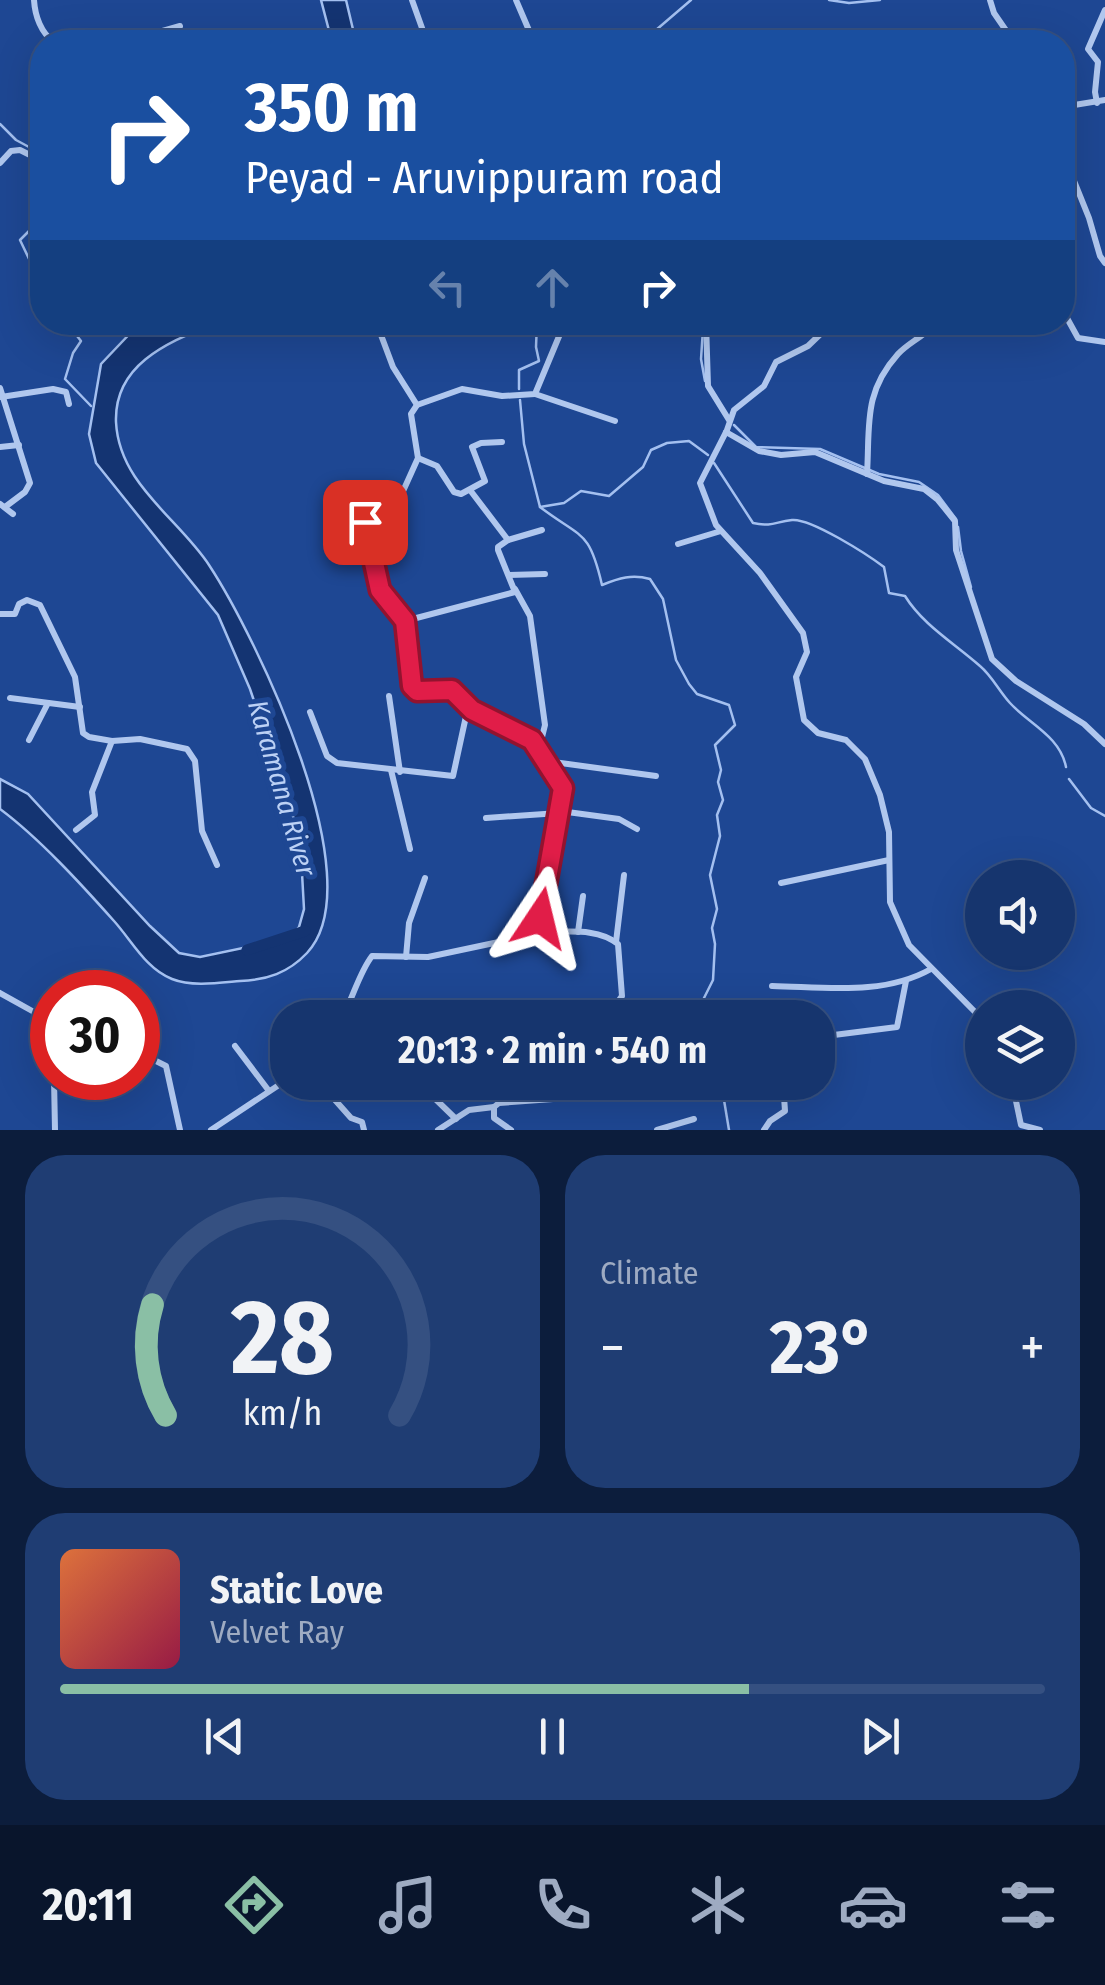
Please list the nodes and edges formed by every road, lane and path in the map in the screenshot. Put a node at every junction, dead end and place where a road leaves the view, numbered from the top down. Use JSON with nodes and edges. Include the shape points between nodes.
{"nodes":[{"id":1,"x":34,"y":0,"type":"edge"},
{"id":2,"x":412,"y":0,"type":"edge"},
{"id":3,"x":516,"y":0,"type":"edge"},
{"id":4,"x":990,"y":0,"type":"edge"},
{"id":5,"x":1105,"y":10,"type":"edge"},
{"id":6,"x":180,"y":26,"type":"dead end"},
{"id":7,"x":45,"y":30,"type":"edge"},
{"id":8,"x":166,"y":30,"type":"edge"},
{"id":9,"x":423,"y":30,"type":"edge"},
{"id":10,"x":529,"y":30,"type":"edge"},
{"id":11,"x":1005,"y":30,"type":"edge"},
{"id":12,"x":1101,"y":101,"type":"edge"},
{"id":13,"x":1075,"y":106,"type":"edge"},
{"id":14,"x":30,"y":155,"type":"edge"},
{"id":15,"x":0,"y":163,"type":"edge"},
{"id":16,"x":1075,"y":181,"type":"edge"},
{"id":17,"x":1105,"y":263,"type":"edge"},
{"id":18,"x":1075,"y":333,"type":"edge"},
{"id":19,"x":381,"y":335,"type":"edge"},
{"id":20,"x":560,"y":335,"type":"edge"},
{"id":21,"x":706,"y":335,"type":"edge"},
{"id":22,"x":819,"y":335,"type":"edge"},
{"id":23,"x":924,"y":335,"type":"edge"},
{"id":24,"x":1105,"y":342,"type":"edge"},
{"id":25,"x":1,"y":394,"type":"edge"},
{"id":26,"x":535,"y":394,"type":"junction"},
{"id":27,"x":68,"y":404,"type":"dead end"},
{"id":28,"x":418,"y":405,"type":"junction"},
{"id":29,"x":615,"y":420,"type":"dead end"},
{"id":30,"x":730,"y":422,"type":"junction"},
{"id":31,"x":726,"y":432,"type":"junction"},
{"id":32,"x":502,"y":442,"type":"dead end"},
{"id":33,"x":20,"y":445,"type":"junction"},
{"id":34,"x":0,"y":446,"type":"edge"},
{"id":35,"x":418,"y":458,"type":"junction"},
{"id":36,"x":867,"y":471,"type":"junction"},
{"id":37,"x":470,"y":490,"type":"junction"},
{"id":38,"x":2,"y":506,"type":"edge"},
{"id":39,"x":14,"y":514,"type":"dead end"},
{"id":40,"x":542,"y":530,"type":"dead end"},
{"id":41,"x":721,"y":531,"type":"junction"},
{"id":42,"x":508,"y":540,"type":"junction"},
{"id":43,"x":678,"y":544,"type":"dead end"},
{"id":44,"x":546,"y":574,"type":"dead end"},
{"id":45,"x":509,"y":575,"type":"junction"},
{"id":46,"x":515,"y":589,"type":"junction"},
{"id":47,"x":0,"y":614,"type":"edge"},
{"id":48,"x":405,"y":621,"type":"junction"},
{"id":49,"x":390,"y":696,"type":"dead end"},
{"id":50,"x":10,"y":698,"type":"dead end"},
{"id":51,"x":46,"y":705,"type":"junction"},
{"id":52,"x":80,"y":707,"type":"junction"},
{"id":53,"x":468,"y":707,"type":"junction"},
{"id":54,"x":310,"y":712,"type":"dead end"},
{"id":55,"x":28,"y":740,"type":"dead end"},
{"id":56,"x":112,"y":741,"type":"junction"},
{"id":57,"x":1105,"y":744,"type":"edge"},
{"id":58,"x":538,"y":750,"type":"junction"},
{"id":59,"x":545,"y":761,"type":"junction"},
{"id":60,"x":390,"y":770,"type":"junction"},
{"id":61,"x":400,"y":772,"type":"junction"},
{"id":62,"x":656,"y":776,"type":"dead end"},
{"id":63,"x":560,"y":812,"type":"junction"},
{"id":64,"x":486,"y":818,"type":"dead end"},
{"id":65,"x":637,"y":829,"type":"dead end"},
{"id":66,"x":76,"y":830,"type":"dead end"},
{"id":67,"x":410,"y":849,"type":"dead end"},
{"id":68,"x":889,"y":860,"type":"junction"},
{"id":69,"x":217,"y":865,"type":"dead end"},
{"id":70,"x":624,"y":875,"type":"dead end"},
{"id":71,"x":425,"y":878,"type":"dead end"},
{"id":72,"x":781,"y":882,"type":"dead end"},
{"id":73,"x":582,"y":896,"type":"dead end"},
{"id":74,"x":546,"y":932,"type":"junction"},
{"id":75,"x":578,"y":932,"type":"junction"},
{"id":76,"x":616,"y":942,"type":"junction"},
{"id":77,"x":406,"y":957,"type":"junction"},
{"id":78,"x":931,"y":969,"type":"junction"},
{"id":79,"x":903,"y":982,"type":"junction"},
{"id":80,"x":772,"y":986,"type":"dead end"},
{"id":81,"x":0,"y":993,"type":"edge"},
{"id":82,"x":352,"y":1000,"type":"edge"},
{"id":83,"x":619,"y":1000,"type":"edge"},
{"id":84,"x":965,"y":1002,"type":"edge"},
{"id":85,"x":30,"y":1010,"type":"edge"},
{"id":86,"x":835,"y":1036,"type":"edge"},
{"id":87,"x":235,"y":1046,"type":"dead end"},
{"id":88,"x":160,"y":1063,"type":"edge"},
{"id":89,"x":269,"y":1091,"type":"joint"},
{"id":90,"x":54,"y":1100,"type":"edge"},
{"id":91,"x":335,"y":1100,"type":"edge"},
{"id":92,"x":436,"y":1100,"type":"edge"},
{"id":93,"x":540,"y":1100,"type":"edge"},
{"id":94,"x":784,"y":1100,"type":"edge"},
{"id":95,"x":1016,"y":1100,"type":"edge"},
{"id":96,"x":494,"y":1108,"type":"junction"},
{"id":97,"x":456,"y":1119,"type":"junction"},
{"id":98,"x":694,"y":1120,"type":"dead end"},
{"id":99,"x":223,"y":1126,"type":"edge"},
{"id":100,"x":442,"y":1129,"type":"edge"},
{"id":101,"x":55,"y":1130,"type":"edge"},
{"id":102,"x":180,"y":1130,"type":"edge"},
{"id":103,"x":211,"y":1130,"type":"edge"},
{"id":104,"x":364,"y":1130,"type":"edge"},
{"id":105,"x":511,"y":1130,"type":"edge"},
{"id":106,"x":657,"y":1130,"type":"edge"},
{"id":107,"x":764,"y":1130,"type":"edge"},
{"id":108,"x":1040,"y":1130,"type":"edge"}],
"edges":[{"from":1,"to":7,"type":"street"},
{"from":2,"to":9,"type":"street"},
{"from":3,"to":10,"type":"street"},
{"from":4,"to":11,"type":"street"},
{"from":5,"to":12,"type":"street","via":[[1088,48],[1098,62],[1095,92]]},
{"from":6,"to":8,"type":"street"},
{"from":12,"to":13,"type":"street"},
{"from":14,"to":15,"type":"street","via":[[11,151]]},
{"from":16,"to":17,"type":"street"},
{"from":18,"to":24,"type":"street"},
{"from":19,"to":28,"type":"street"},
{"from":20,"to":26,"type":"street"},
{"from":21,"to":30,"type":"street","via":[[708,386]]},
{"from":22,"to":30,"type":"street","via":[[776,362],[764,386],[734,410]]},
{"from":23,"to":36,"type":"street","via":[[884,369],[872,393]]},
{"from":25,"to":27,"type":"street","via":[[53,389],[66,392]]},
{"from":25,"to":33,"type":"street"},
{"from":26,"to":28,"type":"street","via":[[462,389]]},
{"from":26,"to":29,"type":"street"},
{"from":28,"to":35,"type":"street","via":[[411,414]]},
{"from":30,"to":31,"type":"street"},
{"from":31,"to":36,"type":"street","via":[[759,452],[815,452]]},
{"from":31,"to":41,"type":"street","via":[[700,483]]},
{"from":32,"to":37,"type":"street","via":[[472,447],[485,481]]},
{"from":33,"to":34,"type":"street"},
{"from":33,"to":38,"type":"street","via":[[30,483]]},
{"from":35,"to":37,"type":"street","via":[[437,466],[454,492]]},
{"from":35,"to":48,"type":"street","via":[[395,509],[364,526],[380,590]]},
{"from":36,"to":57,"type":"street","via":[[924,488],[938,500],[955,521],[956,550],[992,659]]},
{"from":37,"to":42,"type":"street"},
{"from":38,"to":39,"type":"street"},
{"from":40,"to":42,"type":"street"},
{"from":41,"to":43,"type":"street"},
{"from":41,"to":68,"type":"street","via":[[803,632],[807,652],[796,678],[804,720],[818,733],[846,740],[865,759],[889,832]]},
{"from":42,"to":45,"type":"street","via":[[498,550]]},
{"from":44,"to":45,"type":"street"},
{"from":45,"to":46,"type":"street"},
{"from":46,"to":48,"type":"street"},
{"from":46,"to":58,"type":"street","via":[[530,616],[545,725]]},
{"from":47,"to":52,"type":"street","via":[[15,614],[26,600],[40,605],[75,677]]},
{"from":48,"to":53,"type":"street","via":[[412,686],[452,690]]},
{"from":49,"to":61,"type":"street"},
{"from":50,"to":51,"type":"street"},
{"from":51,"to":52,"type":"street"},
{"from":51,"to":55,"type":"street"},
{"from":52,"to":56,"type":"street","via":[[83,733]]},
{"from":53,"to":58,"type":"street","via":[[532,740]]},
{"from":53,"to":61,"type":"street","via":[[453,776]]},
{"from":54,"to":60,"type":"street","via":[[336,764]]},
{"from":56,"to":66,"type":"street","via":[[92,792],[95,815]]},
{"from":56,"to":69,"type":"street","via":[[187,749],[195,761],[202,831]]},
{"from":58,"to":59,"type":"street"},
{"from":59,"to":62,"type":"street"},
{"from":59,"to":63,"type":"street","via":[[563,788]]},
{"from":60,"to":61,"type":"street"},
{"from":60,"to":67,"type":"street"},
{"from":63,"to":64,"type":"street"},
{"from":63,"to":65,"type":"street","via":[[619,819]]},
{"from":63,"to":74,"type":"street","via":[[540,918]]},
{"from":68,"to":72,"type":"street"},
{"from":68,"to":78,"type":"street","via":[[890,902],[910,945]]},
{"from":70,"to":76,"type":"street"},
{"from":71,"to":77,"type":"street","via":[[409,923]]},
{"from":73,"to":75,"type":"street"},
{"from":74,"to":75,"type":"street"},
{"from":74,"to":77,"type":"street"},
{"from":75,"to":76,"type":"street"},
{"from":76,"to":83,"type":"street"},
{"from":77,"to":82,"type":"street","via":[[372,956]]},
{"from":78,"to":79,"type":"street"},
{"from":78,"to":84,"type":"street"},
{"from":79,"to":80,"type":"street"},
{"from":79,"to":86,"type":"street","via":[[897,1027]]},
{"from":81,"to":85,"type":"street"},
{"from":87,"to":89,"type":"street"},
{"from":88,"to":102,"type":"street"},
{"from":89,"to":99,"type":"street"},
{"from":90,"to":101,"type":"street"},
{"from":91,"to":104,"type":"street"},
{"from":92,"to":97,"type":"street"},
{"from":93,"to":96,"type":"street"},
{"from":94,"to":107,"type":"street","via":[[785,1111]]},
{"from":95,"to":108,"type":"street","via":[[1021,1125]]},
{"from":96,"to":97,"type":"street","via":[[469,1110]]},
{"from":96,"to":105,"type":"street","via":[[494,1118]]},
{"from":97,"to":100,"type":"street"},
{"from":98,"to":106,"type":"street"},
{"from":99,"to":103,"type":"street"}]}
